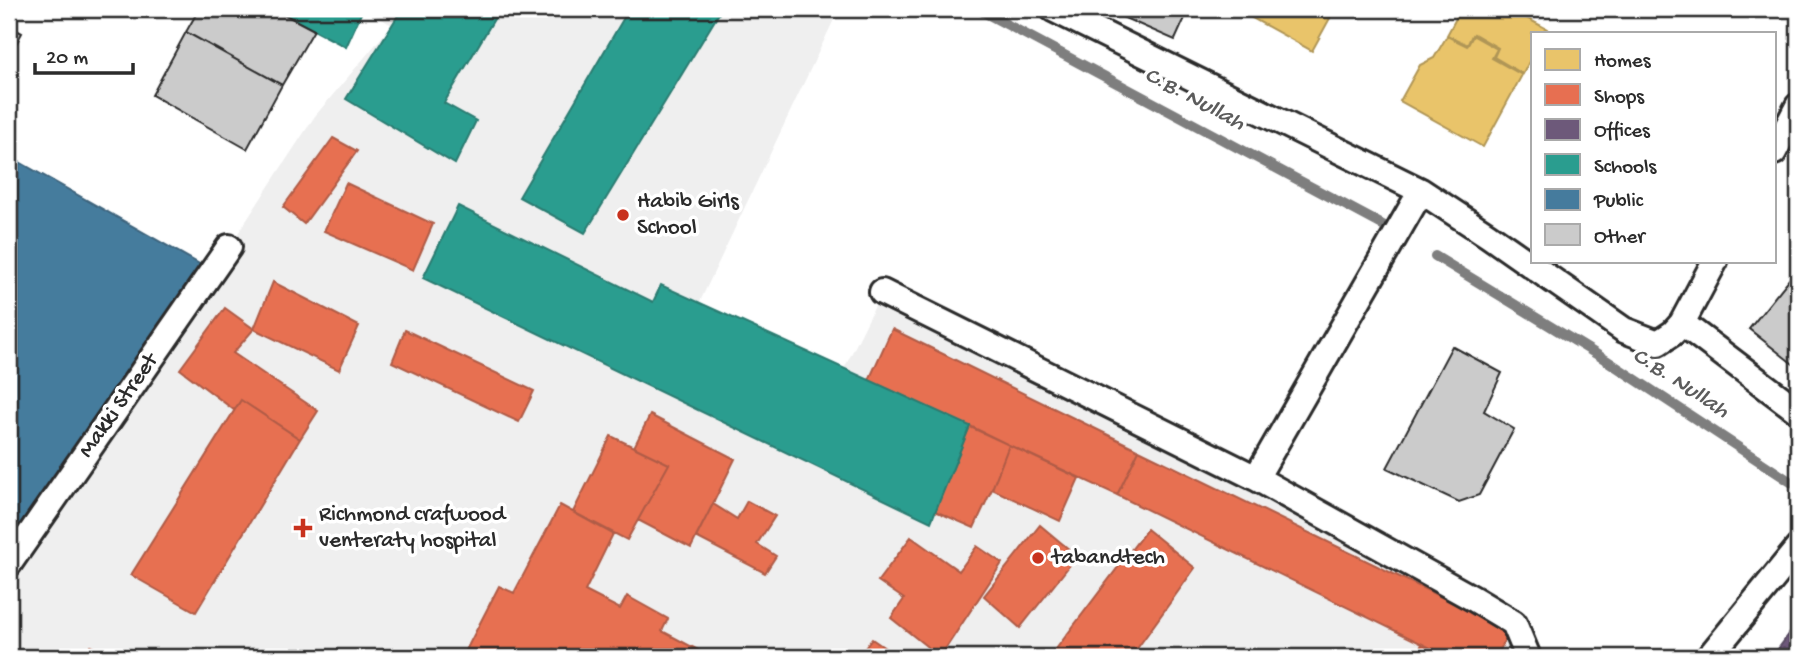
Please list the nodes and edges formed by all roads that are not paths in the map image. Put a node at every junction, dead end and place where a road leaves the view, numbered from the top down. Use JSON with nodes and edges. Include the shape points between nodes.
{"nodes":[{"id":1,"x":1053,"y":9,"type":"edge"},
{"id":2,"x":1798,"y":106,"type":"edge"},
{"id":3,"x":1776,"y":148,"type":"edge"},
{"id":4,"x":1420,"y":191,"type":"junction"},
{"id":5,"x":229,"y":247,"type":"dead end"},
{"id":6,"x":1715,"y":262,"type":"edge"},
{"id":7,"x":882,"y":292,"type":"dead end"},
{"id":8,"x":1682,"y":323,"type":"junction"},
{"id":9,"x":1798,"y":411,"type":"edge"},
{"id":10,"x":1256,"y":478,"type":"junction"},
{"id":11,"x":1798,"y":548,"type":"edge"},
{"id":12,"x":9,"y":564,"type":"edge"},
{"id":13,"x":1528,"y":657,"type":"edge"},
{"id":14,"x":1709,"y":657,"type":"edge"}],
"edges":[{"from":1,"to":4,"type":"street"},
{"from":2,"to":3,"type":"street"},
{"from":4,"to":8,"type":"street","via":[[1624,330],[1658,342]]},
{"from":4,"to":10,"type":"street"},
{"from":5,"to":12,"type":"street","name":"Makki Street"},
{"from":6,"to":8,"type":"street"},
{"from":7,"to":10,"type":"street"},
{"from":8,"to":9,"type":"street"},
{"from":10,"to":13,"type":"street","via":[[1514,623]]},
{"from":11,"to":14,"type":"street"}]}
